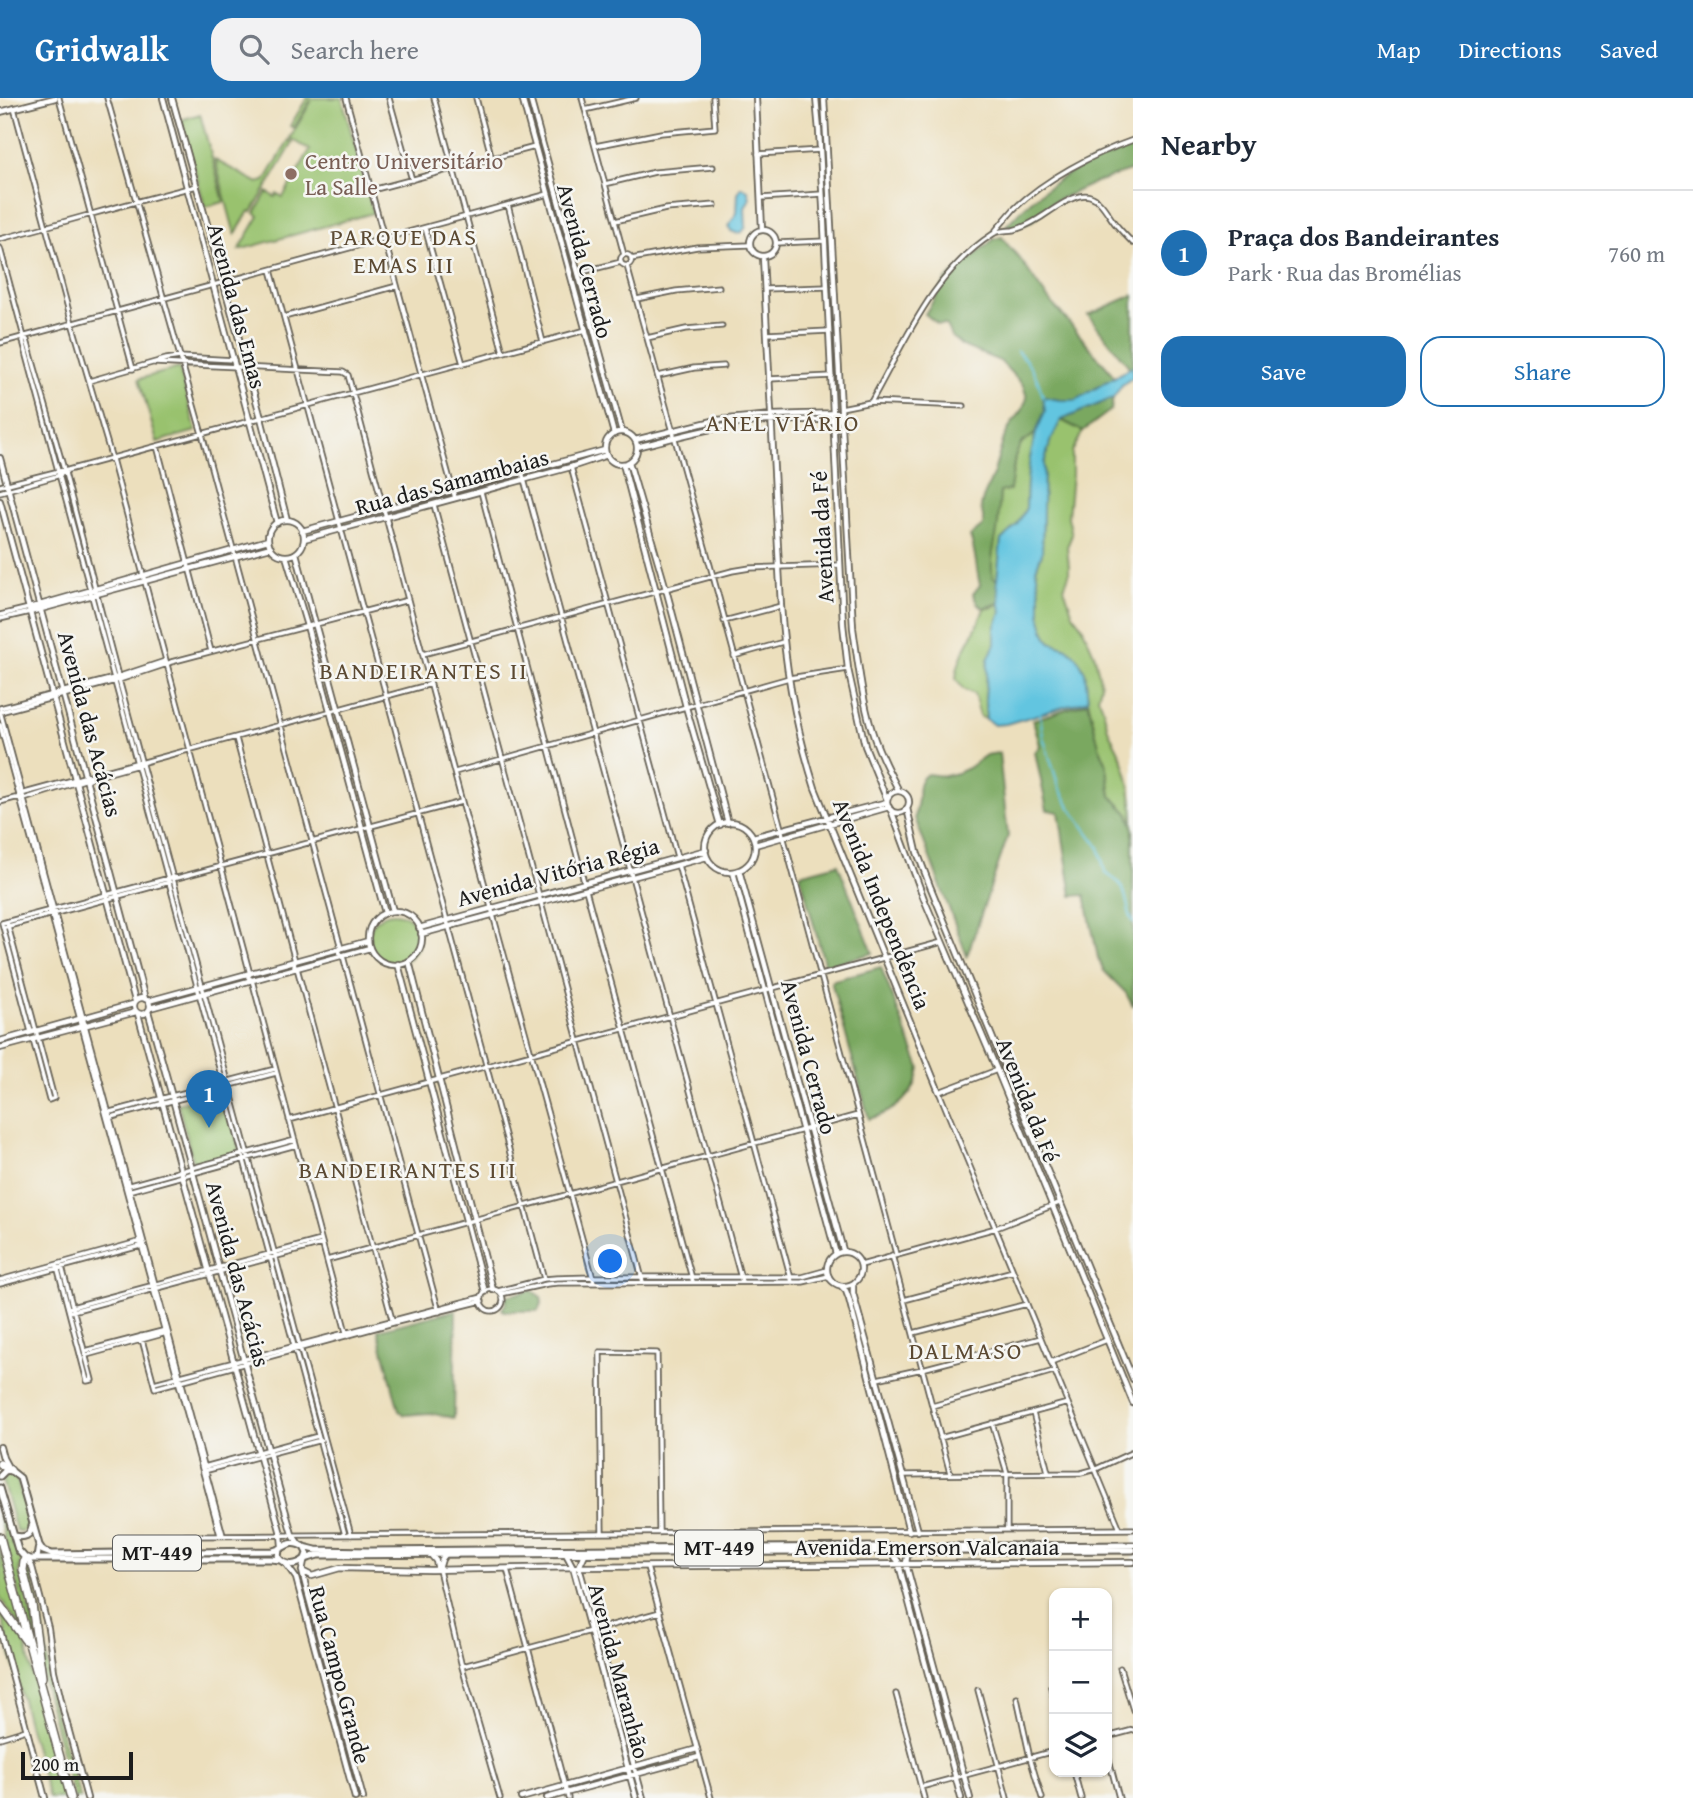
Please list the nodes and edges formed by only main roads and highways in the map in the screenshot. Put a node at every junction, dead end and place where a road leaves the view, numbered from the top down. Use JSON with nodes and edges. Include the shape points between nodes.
{"nodes":[{"id":1,"x":1,"y":1462,"type":"edge"},
{"id":2,"x":10,"y":1470,"type":"junction"},
{"id":3,"x":0,"y":1476,"type":"edge"},
{"id":4,"x":0,"y":1488,"type":"edge"},
{"id":5,"x":2,"y":1505,"type":"edge"},
{"id":6,"x":33,"y":1524,"type":"junction"},
{"id":7,"x":15,"y":1536,"type":"junction"},
{"id":8,"x":0,"y":1537,"type":"edge"},
{"id":9,"x":38,"y":1545,"type":"junction"},
{"id":10,"x":302,"y":1545,"type":"junction"},
{"id":11,"x":1133,"y":1547,"type":"edge"},
{"id":12,"x":280,"y":1548,"type":"junction"},
{"id":13,"x":33,"y":1559,"type":"junction"},
{"id":14,"x":305,"y":1560,"type":"junction"},
{"id":15,"x":283,"y":1562,"type":"junction"},
{"id":16,"x":0,"y":1605,"type":"edge"},
{"id":17,"x":28,"y":1643,"type":"junction"},
{"id":18,"x":46,"y":1706,"type":"junction"},
{"id":19,"x":71,"y":1798,"type":"edge"}],
"edges":[{"from":1,"to":2,"type":"highway"},
{"from":2,"to":3,"type":"main road"},
{"from":2,"to":6,"type":"main road","via":[[19,1478]]},
{"from":4,"to":5,"type":"main road"},
{"from":5,"to":7,"type":"main road"},
{"from":6,"to":7,"type":"main road","via":[[29,1535]]},
{"from":6,"to":9,"type":"main road"},
{"from":7,"to":13,"type":"main road","via":[[18,1550]]},
{"from":8,"to":17,"type":"highway"},
{"from":9,"to":12,"type":"main road","number":"MT-449","via":[[51,1554]]},
{"from":9,"to":13,"type":"main road"},
{"from":10,"to":11,"type":"main road","number":"MT-449","via":[[316,1550]]},
{"from":10,"to":12,"type":"main road","number":"MT-449"},
{"from":10,"to":14,"type":"main road"},
{"from":11,"to":14,"type":"main road","number":"MT-449","via":[[318,1555]]},
{"from":12,"to":15,"type":"main road"},
{"from":13,"to":15,"type":"main road","number":"MT-449"},
{"from":13,"to":18,"type":"highway","via":[[24,1562],[23,1570]]},
{"from":14,"to":15,"type":"main road","number":"MT-449","via":[[294,1565]]},
{"from":16,"to":17,"type":"highway"},
{"from":17,"to":18,"type":"highway"},
{"from":18,"to":19,"type":"highway"}]}
